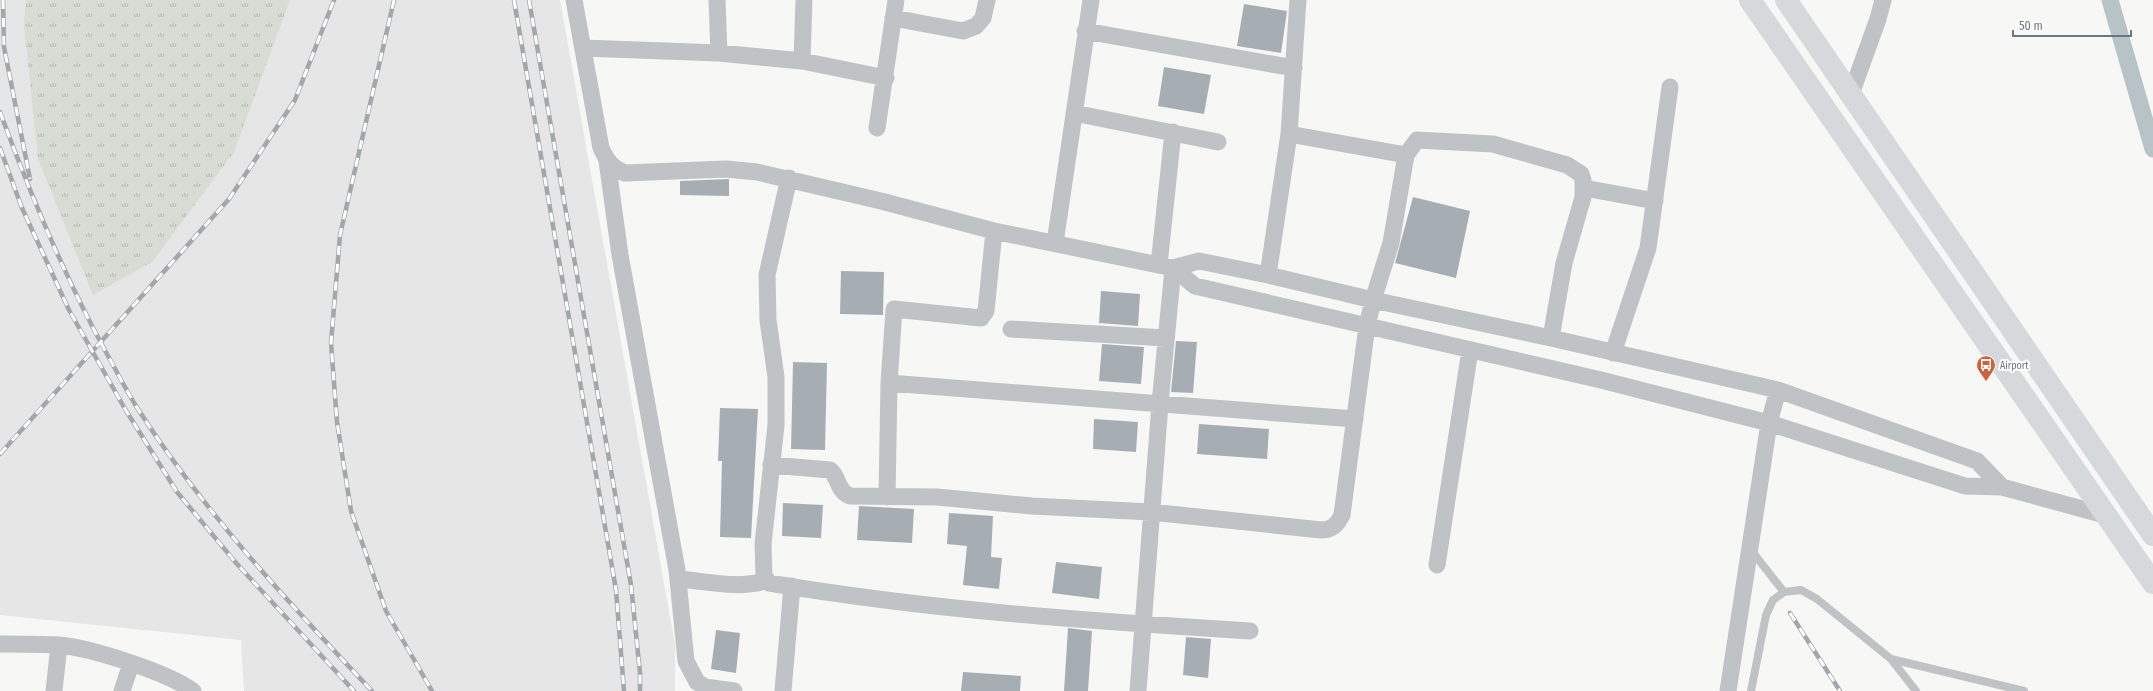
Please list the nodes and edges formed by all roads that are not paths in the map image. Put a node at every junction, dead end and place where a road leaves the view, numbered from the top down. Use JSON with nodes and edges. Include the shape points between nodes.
{"nodes":[{"id":1,"x":574,"y":0,"type":"edge"},
{"id":2,"x":717,"y":0,"type":"edge"},
{"id":3,"x":804,"y":0,"type":"edge"},
{"id":4,"x":896,"y":0,"type":"edge"},
{"id":5,"x":987,"y":0,"type":"edge"},
{"id":6,"x":1091,"y":0,"type":"edge"},
{"id":7,"x":1298,"y":0,"type":"edge"},
{"id":8,"x":1750,"y":0,"type":"edge"},
{"id":9,"x":1786,"y":0,"type":"edge"},
{"id":10,"x":1883,"y":0,"type":"edge"},
{"id":11,"x":893,"y":18,"type":"junction"},
{"id":12,"x":1085,"y":31,"type":"junction"},
{"id":13,"x":583,"y":48,"type":"junction"},
{"id":14,"x":719,"y":53,"type":"junction"},
{"id":15,"x":802,"y":61,"type":"junction"},
{"id":16,"x":1294,"y":68,"type":"junction"},
{"id":17,"x":886,"y":78,"type":"junction"},
{"id":18,"x":1670,"y":87,"type":"dead end"},
{"id":19,"x":1851,"y":94,"type":"junction"},
{"id":20,"x":1074,"y":112,"type":"junction"},
{"id":21,"x":877,"y":128,"type":"dead end"},
{"id":22,"x":1173,"y":132,"type":"junction"},
{"id":23,"x":1289,"y":134,"type":"junction"},
{"id":24,"x":1218,"y":142,"type":"dead end"},
{"id":25,"x":1406,"y":155,"type":"junction"},
{"id":26,"x":607,"y":161,"type":"junction"},
{"id":27,"x":788,"y":178,"type":"junction"},
{"id":28,"x":1584,"y":188,"type":"junction"},
{"id":29,"x":1655,"y":201,"type":"junction"},
{"id":30,"x":994,"y":231,"type":"junction"},
{"id":31,"x":1055,"y":243,"type":"junction"},
{"id":32,"x":1166,"y":267,"type":"junction"},
{"id":33,"x":1268,"y":274,"type":"junction"},
{"id":34,"x":1373,"y":300,"type":"junction"},
{"id":35,"x":1367,"y":326,"type":"junction"},
{"id":36,"x":1011,"y":329,"type":"dead end"},
{"id":37,"x":1166,"y":338,"type":"junction"},
{"id":38,"x":1551,"y":338,"type":"junction"},
{"id":39,"x":1470,"y":350,"type":"junction"},
{"id":40,"x":1613,"y":353,"type":"junction"},
{"id":41,"x":888,"y":383,"type":"junction"},
{"id":42,"x":1778,"y":390,"type":"junction"},
{"id":43,"x":1160,"y":404,"type":"junction"},
{"id":44,"x":1355,"y":419,"type":"junction"},
{"id":45,"x":1769,"y":423,"type":"junction"},
{"id":46,"x":771,"y":465,"type":"junction"},
{"id":47,"x":2002,"y":487,"type":"junction"},
{"id":48,"x":887,"y":497,"type":"junction"},
{"id":49,"x":1151,"y":512,"type":"junction"},
{"id":50,"x":2108,"y":516,"type":"junction"},
{"id":51,"x":2153,"y":535,"type":"edge"},
{"id":52,"x":1750,"y":548,"type":"junction"},
{"id":53,"x":1437,"y":565,"type":"dead end"},
{"id":54,"x":678,"y":579,"type":"junction"},
{"id":55,"x":767,"y":580,"type":"junction"},
{"id":56,"x":2153,"y":583,"type":"edge"},
{"id":57,"x":792,"y":586,"type":"junction"},
{"id":58,"x":1784,"y":592,"type":"junction"},
{"id":59,"x":1143,"y":624,"type":"junction"},
{"id":60,"x":1250,"y":631,"type":"dead end"},
{"id":61,"x":0,"y":644,"type":"edge"},
{"id":62,"x":59,"y":646,"type":"junction"},
{"id":63,"x":1891,"y":659,"type":"junction"},
{"id":64,"x":131,"y":664,"type":"junction"},
{"id":65,"x":54,"y":691,"type":"edge"},
{"id":66,"x":122,"y":691,"type":"edge"},
{"id":67,"x":193,"y":691,"type":"edge"},
{"id":68,"x":734,"y":691,"type":"edge"},
{"id":69,"x":782,"y":691,"type":"edge"},
{"id":70,"x":1138,"y":691,"type":"edge"},
{"id":71,"x":1728,"y":691,"type":"edge"},
{"id":72,"x":1751,"y":691,"type":"edge"},
{"id":73,"x":1916,"y":691,"type":"edge"},
{"id":74,"x":2024,"y":691,"type":"edge"}],
"edges":[{"from":1,"to":13,"type":"street"},
{"from":2,"to":14,"type":"street"},
{"from":3,"to":15,"type":"street"},
{"from":4,"to":11,"type":"street"},
{"from":5,"to":11,"type":"street","via":[[983,18],[976,26],[963,31]]},
{"from":6,"to":12,"type":"street"},
{"from":7,"to":16,"type":"street"},
{"from":8,"to":50,"type":"main road"},
{"from":9,"to":19,"type":"main road"},
{"from":10,"to":19,"type":"street"},
{"from":11,"to":17,"type":"street"},
{"from":12,"to":16,"type":"street"},
{"from":12,"to":20,"type":"street"},
{"from":13,"to":14,"type":"street"},
{"from":13,"to":26,"type":"street","via":[[601,148]]},
{"from":14,"to":15,"type":"street"},
{"from":15,"to":17,"type":"street"},
{"from":16,"to":23,"type":"street"},
{"from":17,"to":21,"type":"street"},
{"from":18,"to":29,"type":"street"},
{"from":19,"to":51,"type":"main road"},
{"from":20,"to":22,"type":"street"},
{"from":20,"to":31,"type":"street"},
{"from":22,"to":24,"type":"street"},
{"from":22,"to":32,"type":"street"},
{"from":23,"to":25,"type":"street"},
{"from":23,"to":33,"type":"street"},
{"from":25,"to":28,"type":"street","via":[[1417,140],[1493,144],[1573,168],[1580,174]]},
{"from":25,"to":34,"type":"street","via":[[1391,243]]},
{"from":26,"to":27,"type":"street","via":[[615,169],[625,173],[726,169]]},
{"from":26,"to":54,"type":"street","via":[[620,255]]},
{"from":27,"to":30,"type":"street"},
{"from":27,"to":46,"type":"street","via":[[767,275],[768,320],[776,377],[776,425]]},
{"from":28,"to":29,"type":"street"},
{"from":28,"to":38,"type":"street","via":[[1564,263]]},
{"from":29,"to":40,"type":"street","via":[[1648,248]]},
{"from":30,"to":31,"type":"street"},
{"from":30,"to":41,"type":"street","via":[[986,311],[980,318],[974,318],[894,309]]},
{"from":31,"to":32,"type":"street"},
{"from":32,"to":33,"type":"street","via":[[1199,261]]},
{"from":32,"to":35,"type":"street","via":[[1195,286]]},
{"from":32,"to":37,"type":"street"},
{"from":33,"to":34,"type":"street"},
{"from":34,"to":35,"type":"street"},
{"from":34,"to":38,"type":"street"},
{"from":35,"to":39,"type":"street"},
{"from":35,"to":44,"type":"street"},
{"from":36,"to":37,"type":"street"},
{"from":37,"to":43,"type":"street"},
{"from":38,"to":40,"type":"street"},
{"from":39,"to":45,"type":"street"},
{"from":39,"to":53,"type":"street"},
{"from":40,"to":42,"type":"street"},
{"from":41,"to":43,"type":"street"},
{"from":41,"to":48,"type":"street"},
{"from":42,"to":45,"type":"street"},
{"from":42,"to":47,"type":"street","via":[[1977,461]]},
{"from":43,"to":44,"type":"street"},
{"from":43,"to":49,"type":"street"},
{"from":44,"to":49,"type":"street","via":[[1342,515],[1331,528],[1320,530]]},
{"from":45,"to":47,"type":"street","via":[[1965,486]]},
{"from":45,"to":52,"type":"street"},
{"from":46,"to":48,"type":"street","via":[[830,470],[834,473],[838,487],[843,493],[850,496]]},
{"from":46,"to":55,"type":"street","via":[[763,544],[764,577]]},
{"from":47,"to":50,"type":"street"},
{"from":48,"to":49,"type":"street","via":[[938,497],[1032,506]]},
{"from":49,"to":59,"type":"street"},
{"from":50,"to":56,"type":"main road"},
{"from":52,"to":58,"type":"lane"},
{"from":52,"to":71,"type":"street"},
{"from":54,"to":55,"type":"street","via":[[741,585],[758,584]]},
{"from":54,"to":68,"type":"street","via":[[686,661],[697,682],[705,687]]},
{"from":55,"to":57,"type":"street","via":[[769,583]]},
{"from":57,"to":59,"type":"street","via":[[934,606]]},
{"from":57,"to":69,"type":"street"},
{"from":58,"to":63,"type":"lane","via":[[1801,590],[1816,599]]},
{"from":58,"to":72,"type":"lane","via":[[1773,600],[1766,615]]},
{"from":59,"to":60,"type":"street"},
{"from":59,"to":70,"type":"street"},
{"from":61,"to":62,"type":"street"},
{"from":62,"to":64,"type":"street","via":[[77,648]]},
{"from":62,"to":65,"type":"street"},
{"from":63,"to":73,"type":"lane"},
{"from":63,"to":74,"type":"lane"},
{"from":64,"to":66,"type":"street"},
{"from":64,"to":67,"type":"street"}]}
